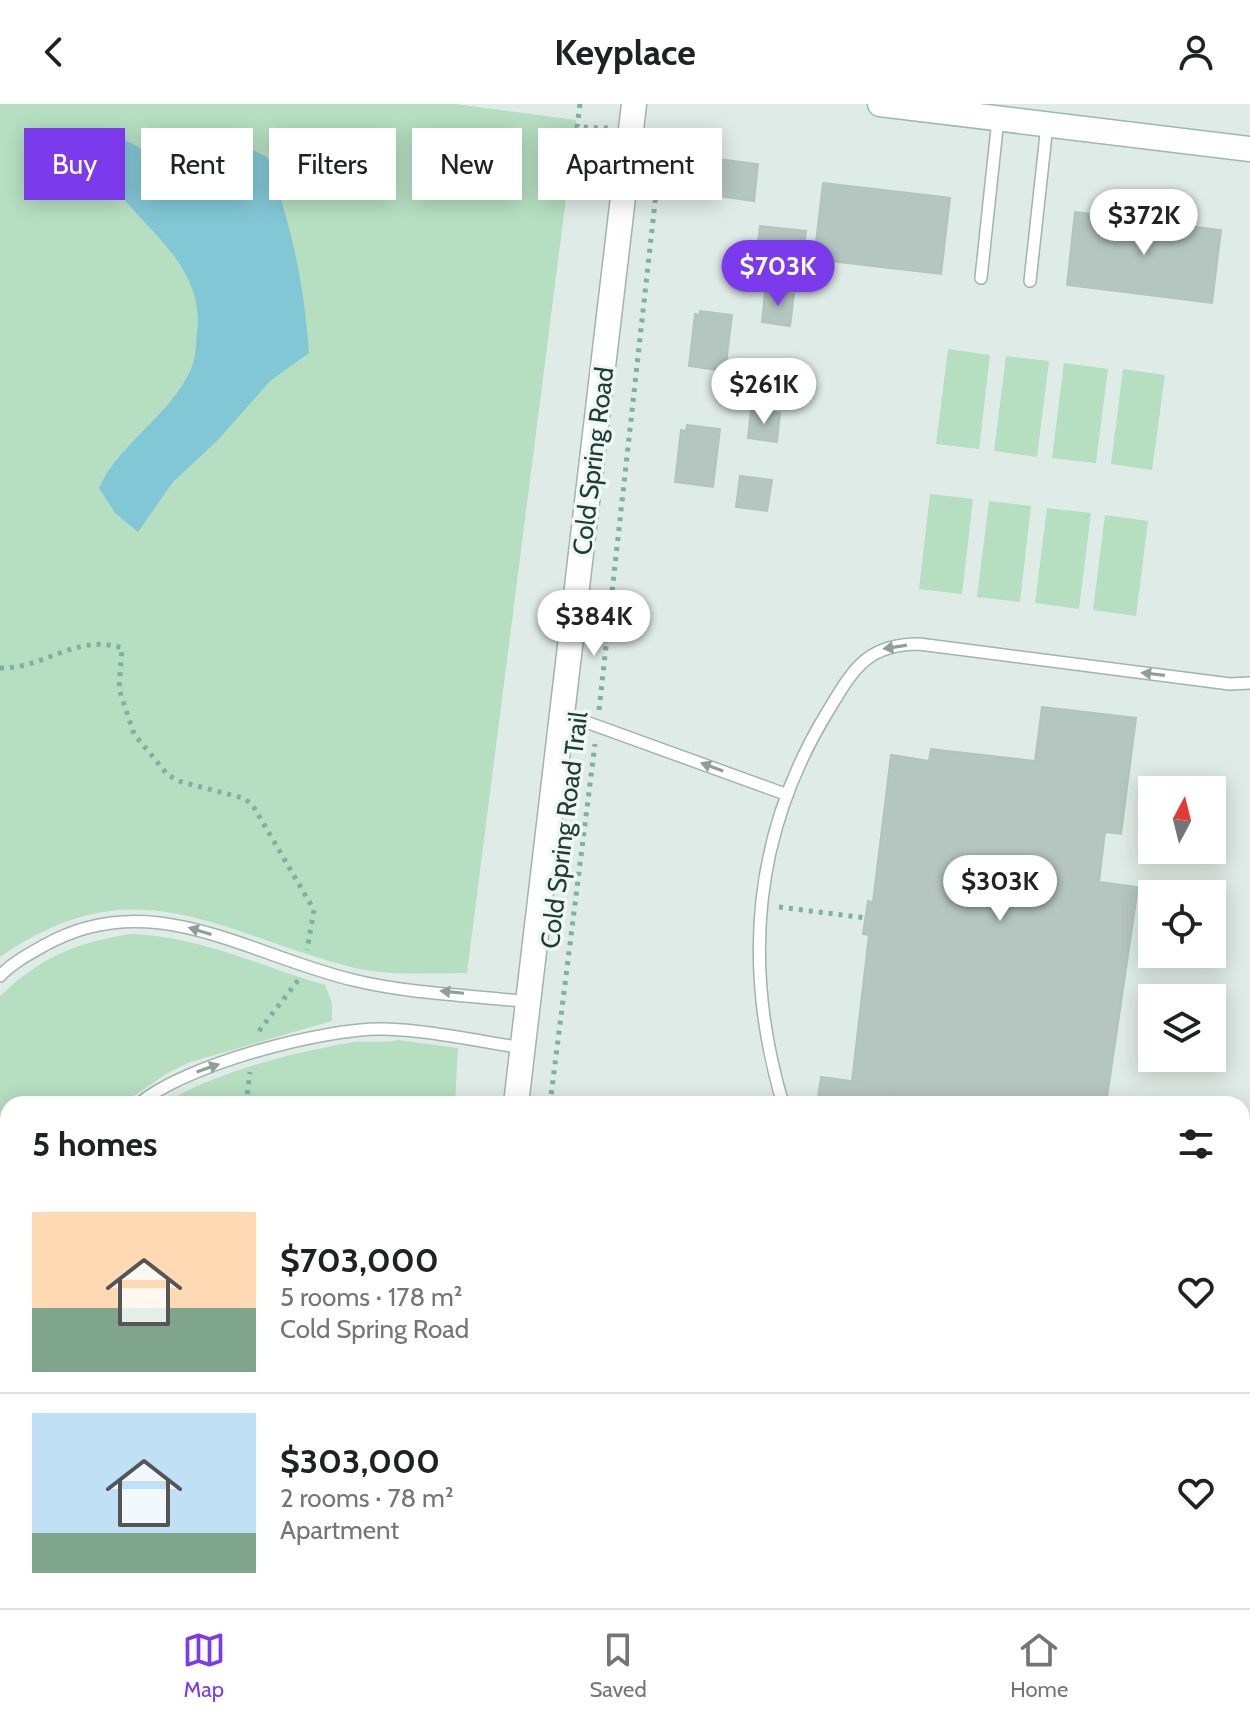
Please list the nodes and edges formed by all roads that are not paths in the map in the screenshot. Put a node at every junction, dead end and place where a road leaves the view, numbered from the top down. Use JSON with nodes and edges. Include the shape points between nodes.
{"nodes":[{"id":1,"x":634,"y":104,"type":"edge"},
{"id":2,"x":880,"y":104,"type":"edge"},
{"id":3,"x":998,"y":119,"type":"junction"},
{"id":4,"x":1047,"y":125,"type":"junction"},
{"id":5,"x":1250,"y":149,"type":"edge"},
{"id":6,"x":981,"y":278,"type":"dead end"},
{"id":7,"x":1030,"y":281,"type":"dead end"},
{"id":8,"x":1250,"y":683,"type":"edge"},
{"id":9,"x":564,"y":714,"type":"junction"},
{"id":10,"x":785,"y":794,"type":"junction"},
{"id":11,"x":0,"y":976,"type":"edge"},
{"id":12,"x":529,"y":1002,"type":"junction"},
{"id":13,"x":524,"y":1049,"type":"junction"},
{"id":14,"x":153,"y":1096,"type":"edge"},
{"id":15,"x":517,"y":1096,"type":"edge"},
{"id":16,"x":781,"y":1096,"type":"edge"}],
"edges":[{"from":1,"to":9,"type":"street","name":"Cold Spring Road"},
{"from":2,"to":3,"type":"street"},
{"from":3,"to":4,"type":"street"},
{"from":3,"to":6,"type":"lane"},
{"from":4,"to":5,"type":"street"},
{"from":4,"to":7,"type":"lane"},
{"from":8,"to":10,"type":"lane","one_way":true,"via":[[895,644],[850,675]]},
{"from":10,"to":9,"type":"lane","one_way":true},
{"from":9,"to":12,"type":"street","name":"Cold Spring Road"},
{"from":10,"to":16,"type":"lane","via":[[761,898],[758,966],[759,1002]]},
{"from":12,"to":11,"type":"lane","one_way":true,"via":[[375,984],[303,966],[204,931],[132,919],[67,932]]},
{"from":12,"to":13,"type":"street","name":"Cold Spring Road"},
{"from":14,"to":13,"type":"lane","one_way":true,"via":[[200,1070],[333,1034],[378,1029]]},
{"from":13,"to":15,"type":"street","name":"Cold Spring Road"}]}
